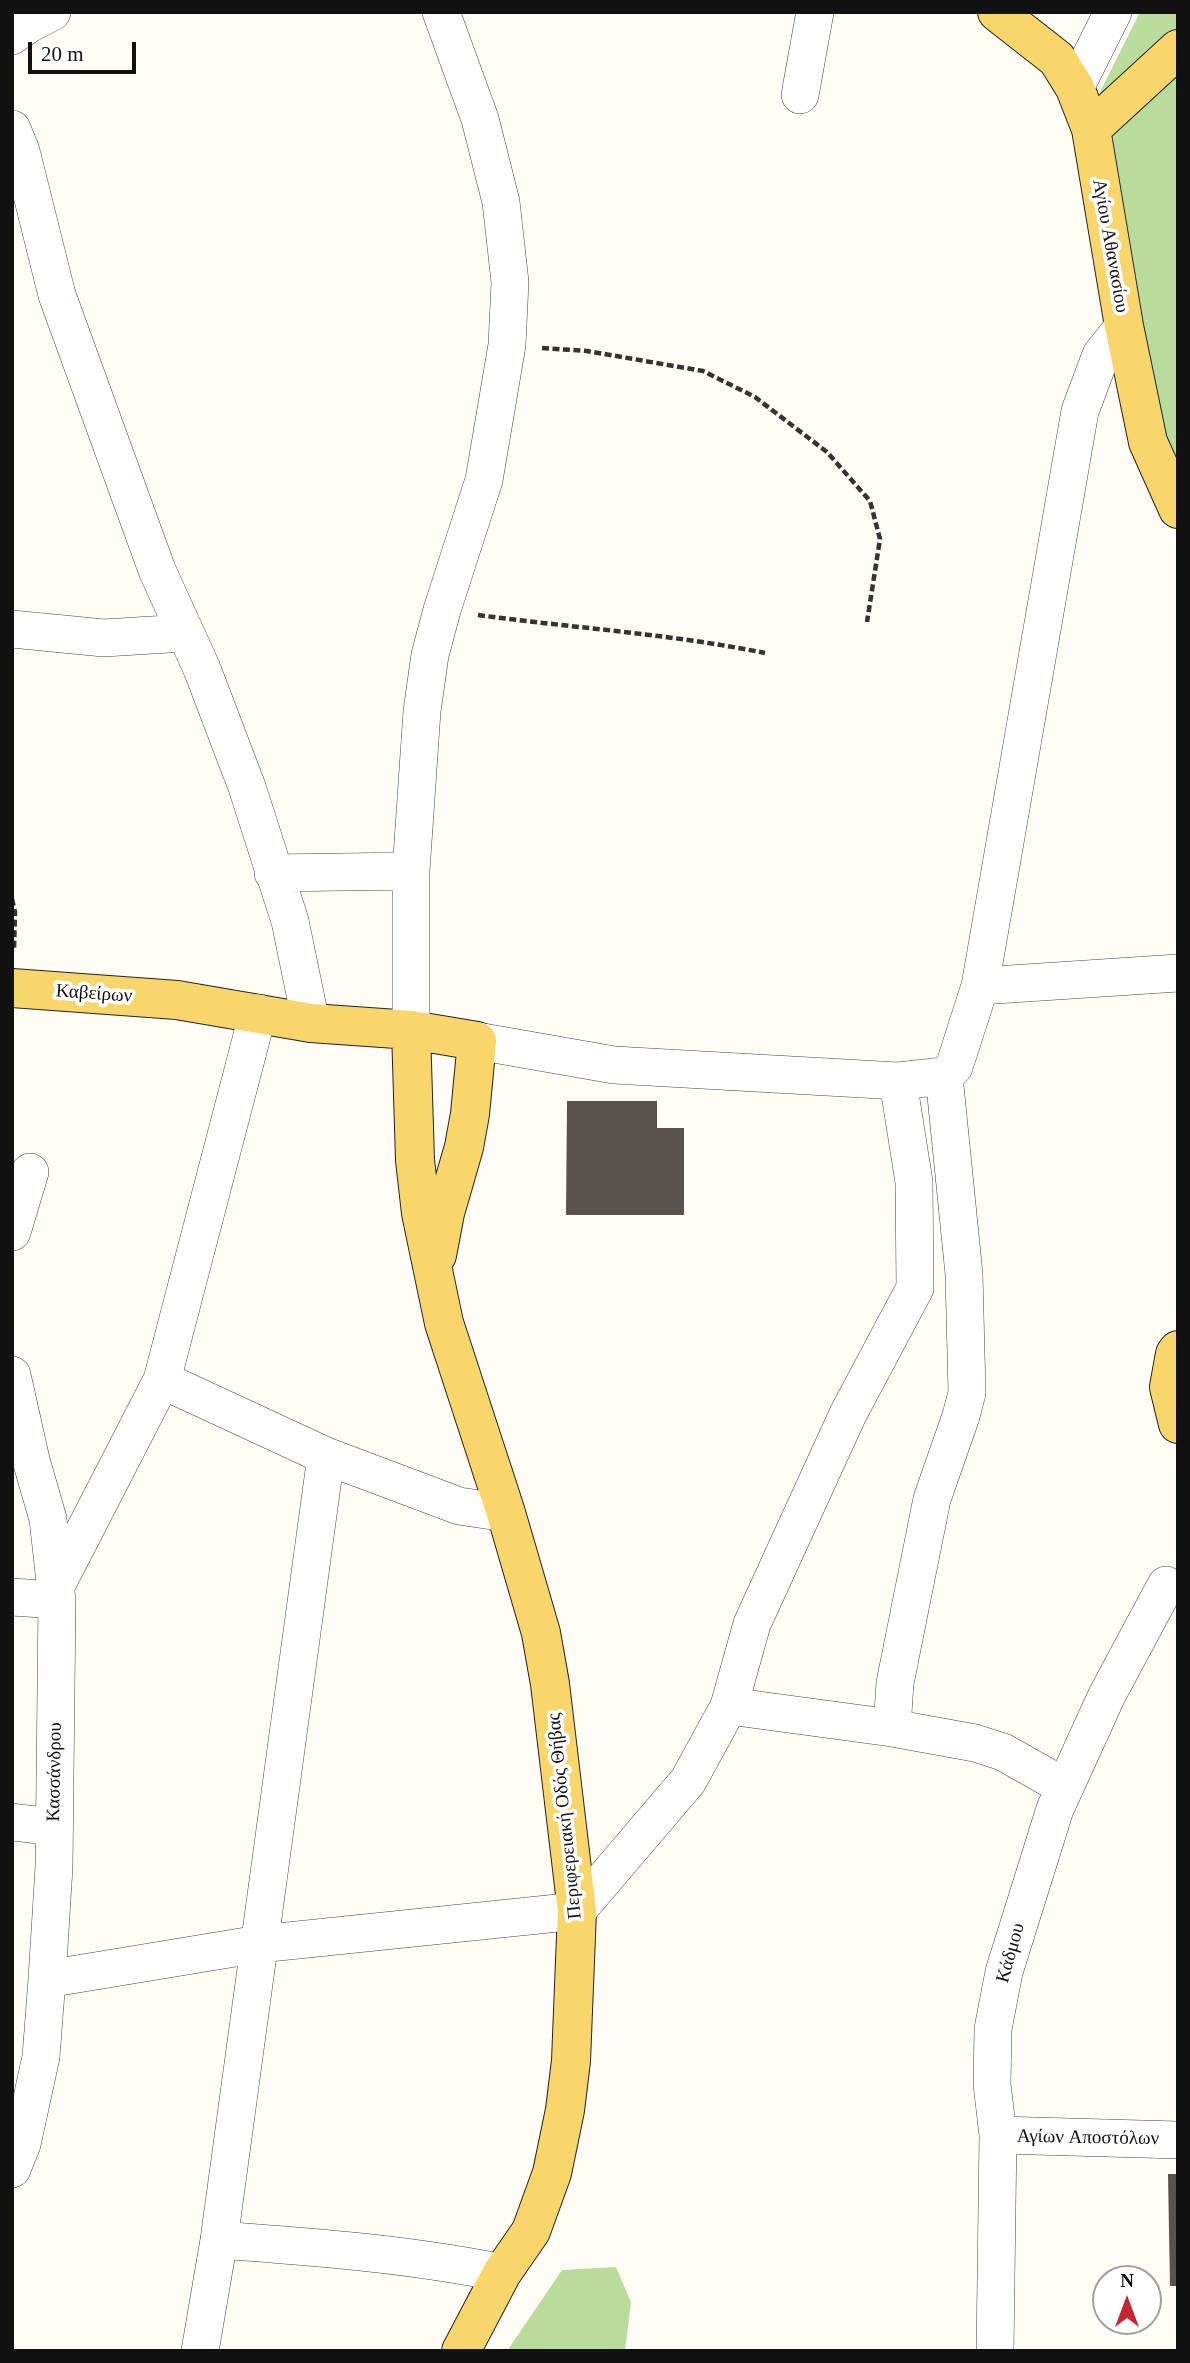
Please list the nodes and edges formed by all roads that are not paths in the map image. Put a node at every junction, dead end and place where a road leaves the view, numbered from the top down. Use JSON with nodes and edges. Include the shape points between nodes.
{"nodes":[{"id":1,"x":52,"y":12,"type":"edge"},
{"id":2,"x":441,"y":12,"type":"edge"},
{"id":3,"x":815,"y":12,"type":"edge"},
{"id":4,"x":997,"y":12,"type":"edge"},
{"id":5,"x":1113,"y":12,"type":"edge"},
{"id":6,"x":12,"y":36,"type":"edge"},
{"id":7,"x":1178,"y":49,"type":"edge"},
{"id":8,"x":1075,"y":88,"type":"junction"},
{"id":9,"x":800,"y":95,"type":"dead end"},
{"id":10,"x":12,"y":129,"type":"edge"},
{"id":11,"x":1091,"y":129,"type":"junction"},
{"id":12,"x":1124,"y":326,"type":"junction"},
{"id":13,"x":1178,"y":509,"type":"edge"},
{"id":14,"x":12,"y":629,"type":"edge"},
{"id":15,"x":184,"y":633,"type":"junction"},
{"id":16,"x":411,"y":871,"type":"junction"},
{"id":17,"x":273,"y":873,"type":"junction"},
{"id":18,"x":1178,"y":973,"type":"edge"},
{"id":19,"x":980,"y":986,"type":"junction"},
{"id":20,"x":13,"y":988,"type":"edge"},
{"id":21,"x":258,"y":1013,"type":"junction"},
{"id":22,"x":311,"y":1023,"type":"junction"},
{"id":23,"x":411,"y":1030,"type":"junction"},
{"id":24,"x":477,"y":1041,"type":"junction"},
{"id":25,"x":944,"y":1076,"type":"junction"},
{"id":26,"x":898,"y":1080,"type":"junction"},
{"id":27,"x":30,"y":1172,"type":"dead end"},
{"id":28,"x":12,"y":1232,"type":"edge"},
{"id":29,"x":434,"y":1274,"type":"junction"},
{"id":30,"x":1178,"y":1350,"type":"edge"},
{"id":31,"x":12,"y":1375,"type":"edge"},
{"id":32,"x":162,"y":1380,"type":"junction"},
{"id":33,"x":1178,"y":1424,"type":"edge"},
{"id":34,"x":326,"y":1456,"type":"junction"},
{"id":35,"x":506,"y":1513,"type":"junction"},
{"id":36,"x":1166,"y":1585,"type":"dead end"},
{"id":37,"x":57,"y":1592,"type":"junction"},
{"id":38,"x":12,"y":1597,"type":"edge"},
{"id":39,"x":729,"y":1706,"type":"junction"},
{"id":40,"x":892,"y":1728,"type":"junction"},
{"id":41,"x":1065,"y":1787,"type":"junction"},
{"id":42,"x":12,"y":1822,"type":"edge"},
{"id":43,"x":54,"y":1827,"type":"junction"},
{"id":44,"x":578,"y":1911,"type":"junction"},
{"id":45,"x":259,"y":1944,"type":"junction"},
{"id":46,"x":47,"y":1979,"type":"junction"},
{"id":47,"x":998,"y":2135,"type":"junction"},
{"id":48,"x":1178,"y":2140,"type":"edge"},
{"id":49,"x":12,"y":2169,"type":"edge"},
{"id":50,"x":219,"y":2240,"type":"junction"},
{"id":51,"x":502,"y":2273,"type":"junction"},
{"id":52,"x":200,"y":2351,"type":"edge"},
{"id":53,"x":461,"y":2351,"type":"edge"},
{"id":54,"x":995,"y":2351,"type":"edge"}],
"edges":[{"from":1,"to":6,"type":"street"},
{"from":2,"to":16,"type":"street","via":[[480,118],[502,202],[510,282],[507,345],[484,480],[430,655]]},
{"from":3,"to":9,"type":"street"},
{"from":4,"to":8,"type":"main road","name":"Αγίου Αθανασίου","via":[[1057,59]]},
{"from":5,"to":8,"type":"street"},
{"from":7,"to":11,"type":"main road"},
{"from":8,"to":11,"type":"main road","name":"Αγίου Αθανασίου"},
{"from":10,"to":15,"type":"street","via":[[57,295]]},
{"from":11,"to":12,"type":"main road","name":"Αγίου Αθανασίου"},
{"from":12,"to":13,"type":"main road","name":"Αγίου Αθανασίου","via":[[1148,442]]},
{"from":12,"to":19,"type":"street","via":[[1101,355],[1080,411]]},
{"from":14,"to":15,"type":"street","via":[[104,638]]},
{"from":15,"to":17,"type":"street","via":[[247,787]]},
{"from":16,"to":17,"type":"street"},
{"from":16,"to":23,"type":"street"},
{"from":17,"to":22,"type":"street","via":[[290,921]]},
{"from":18,"to":19,"type":"street"},
{"from":19,"to":25,"type":"street","via":[[954,1067]]},
{"from":20,"to":21,"type":"main road","name":"Καβείρων","via":[[177,1000]]},
{"from":21,"to":22,"type":"main road","name":"Καβείρων"},
{"from":21,"to":32,"type":"street"},
{"from":22,"to":23,"type":"main road","name":"Καβείρων"},
{"from":23,"to":24,"type":"main road","name":"Καβείρων"},
{"from":23,"to":29,"type":"main road","name":"Περιφερειακή Οδός Θήβας","via":[[415,1160]]},
{"from":24,"to":26,"type":"street","via":[[614,1065]]},
{"from":24,"to":29,"type":"main road","name":"Περιφερειακή Οδός Θήβας","via":[[468,1125]]},
{"from":25,"to":26,"type":"street"},
{"from":25,"to":40,"type":"street","via":[[964,1274],[967,1393],[932,1499],[895,1683]]},
{"from":26,"to":39,"type":"street","via":[[914,1182],[915,1288],[848,1414],[752,1624]]},
{"from":27,"to":28,"type":"street"},
{"from":29,"to":35,"type":"main road","name":"Περιφερειακή Οδός Θήβας","via":[[444,1323]]},
{"from":30,"to":33,"type":"main road","via":[[1169,1387]]},
{"from":31,"to":37,"type":"street","name":"Κασσάνδρου","via":[[48,1519]]},
{"from":32,"to":34,"type":"street"},
{"from":32,"to":37,"type":"street"},
{"from":34,"to":35,"type":"street","via":[[459,1506]]},
{"from":34,"to":45,"type":"street"},
{"from":35,"to":44,"type":"main road","name":"Περιφερειακή Οδός Θήβας","via":[[541,1633]]},
{"from":36,"to":41,"type":"street","name":"Κάδμου","via":[[1107,1695]]},
{"from":37,"to":38,"type":"street"},
{"from":37,"to":43,"type":"street","name":"Κασσάνδρου"},
{"from":39,"to":40,"type":"street"},
{"from":39,"to":44,"type":"street","via":[[688,1781]]},
{"from":40,"to":41,"type":"street","via":[[1003,1752]]},
{"from":41,"to":47,"type":"street","name":"Κάδμου","via":[[1004,1972],[993,2029],[992,2084]]},
{"from":42,"to":43,"type":"street"},
{"from":43,"to":46,"type":"street","name":"Κασσάνδρου"},
{"from":44,"to":45,"type":"street"},
{"from":44,"to":51,"type":"main road","name":"Περιφερειακή Οδός Θήβας","via":[[571,2061],[552,2173],[531,2231]]},
{"from":45,"to":46,"type":"street"},
{"from":45,"to":50,"type":"street"},
{"from":46,"to":49,"type":"street","name":"Κασσάνδρου","via":[[41,2057]]},
{"from":47,"to":48,"type":"street","name":"Αγίων Αποστόλων"},
{"from":47,"to":54,"type":"street","name":"Κάδμου"},
{"from":50,"to":51,"type":"street","via":[[373,2252]]},
{"from":50,"to":52,"type":"street"},
{"from":51,"to":53,"type":"main road","name":"Περιφερειακή Οδός Θήβας"}]}
